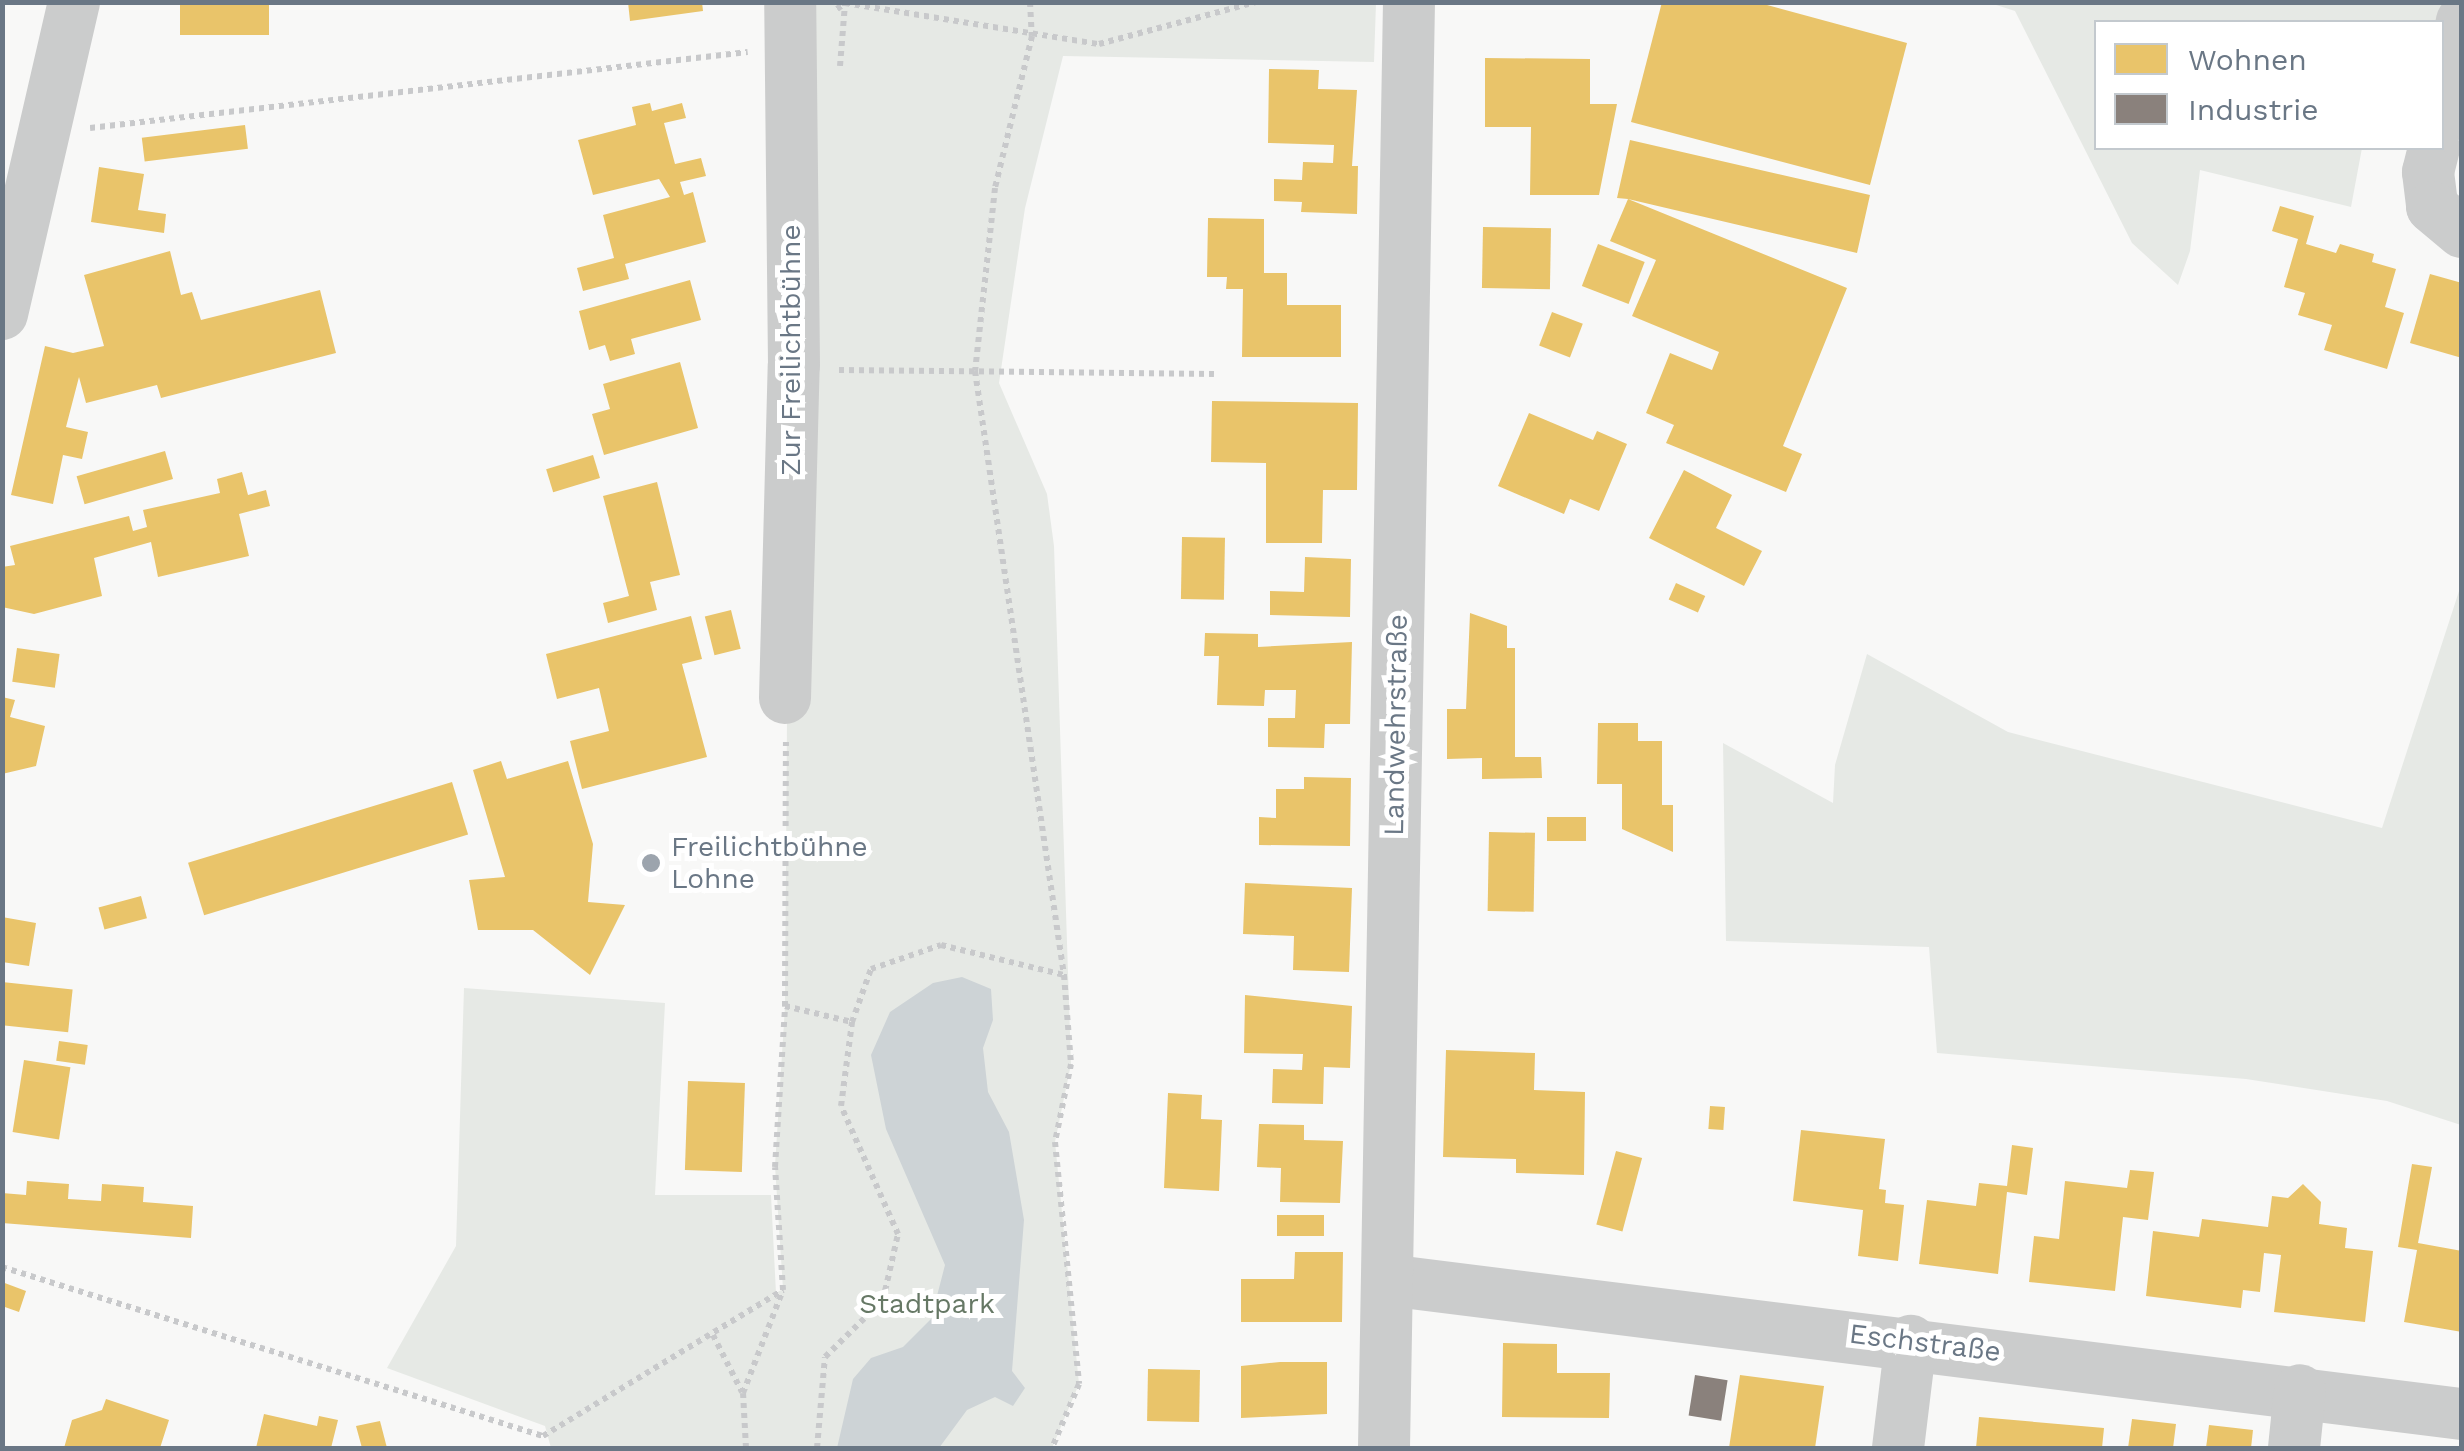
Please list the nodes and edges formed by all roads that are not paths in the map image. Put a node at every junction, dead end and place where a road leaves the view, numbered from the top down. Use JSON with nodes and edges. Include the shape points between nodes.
{"nodes":[{"id":1,"x":74,"y":2,"type":"edge"},
{"id":2,"x":1409,"y":2,"type":"edge"},
{"id":3,"x":2462,"y":21,"type":"edge"},
{"id":4,"x":791,"y":25,"type":"edge"},
{"id":5,"x":2444,"y":110,"type":"edge"},
{"id":6,"x":2431,"y":160,"type":"edge"},
{"id":7,"x":2462,"y":232,"type":"edge"},
{"id":8,"x":2,"y":314,"type":"edge"},
{"id":9,"x":785,"y":698,"type":"road end"},
{"id":10,"x":1386,"y":1280,"type":"junction"},
{"id":11,"x":1910,"y":1341,"type":"junction"},
{"id":12,"x":2300,"y":1390,"type":"junction"},
{"id":13,"x":2462,"y":1414,"type":"edge"},
{"id":14,"x":1384,"y":1448,"type":"edge"},
{"id":15,"x":1898,"y":1448,"type":"edge"},
{"id":16,"x":2294,"y":1448,"type":"edge"}],
"edges":[{"from":1,"to":8,"type":"street"},
{"from":2,"to":10,"type":"street","name":"Landwehrstraße"},
{"from":3,"to":5,"type":"street"},
{"from":4,"to":9,"type":"street","name":"Zur Freilichtbühne","via":[[794,365]]},
{"from":6,"to":7,"type":"street","via":[[2432,207]]},
{"from":10,"to":11,"type":"street","name":"Eschstraße"},
{"from":10,"to":14,"type":"street","name":"Landwehrstraße"},
{"from":11,"to":12,"type":"street","name":"Eschstraße"},
{"from":11,"to":15,"type":"street"},
{"from":12,"to":13,"type":"street","name":"Eschstraße"},
{"from":12,"to":16,"type":"street"}]}
